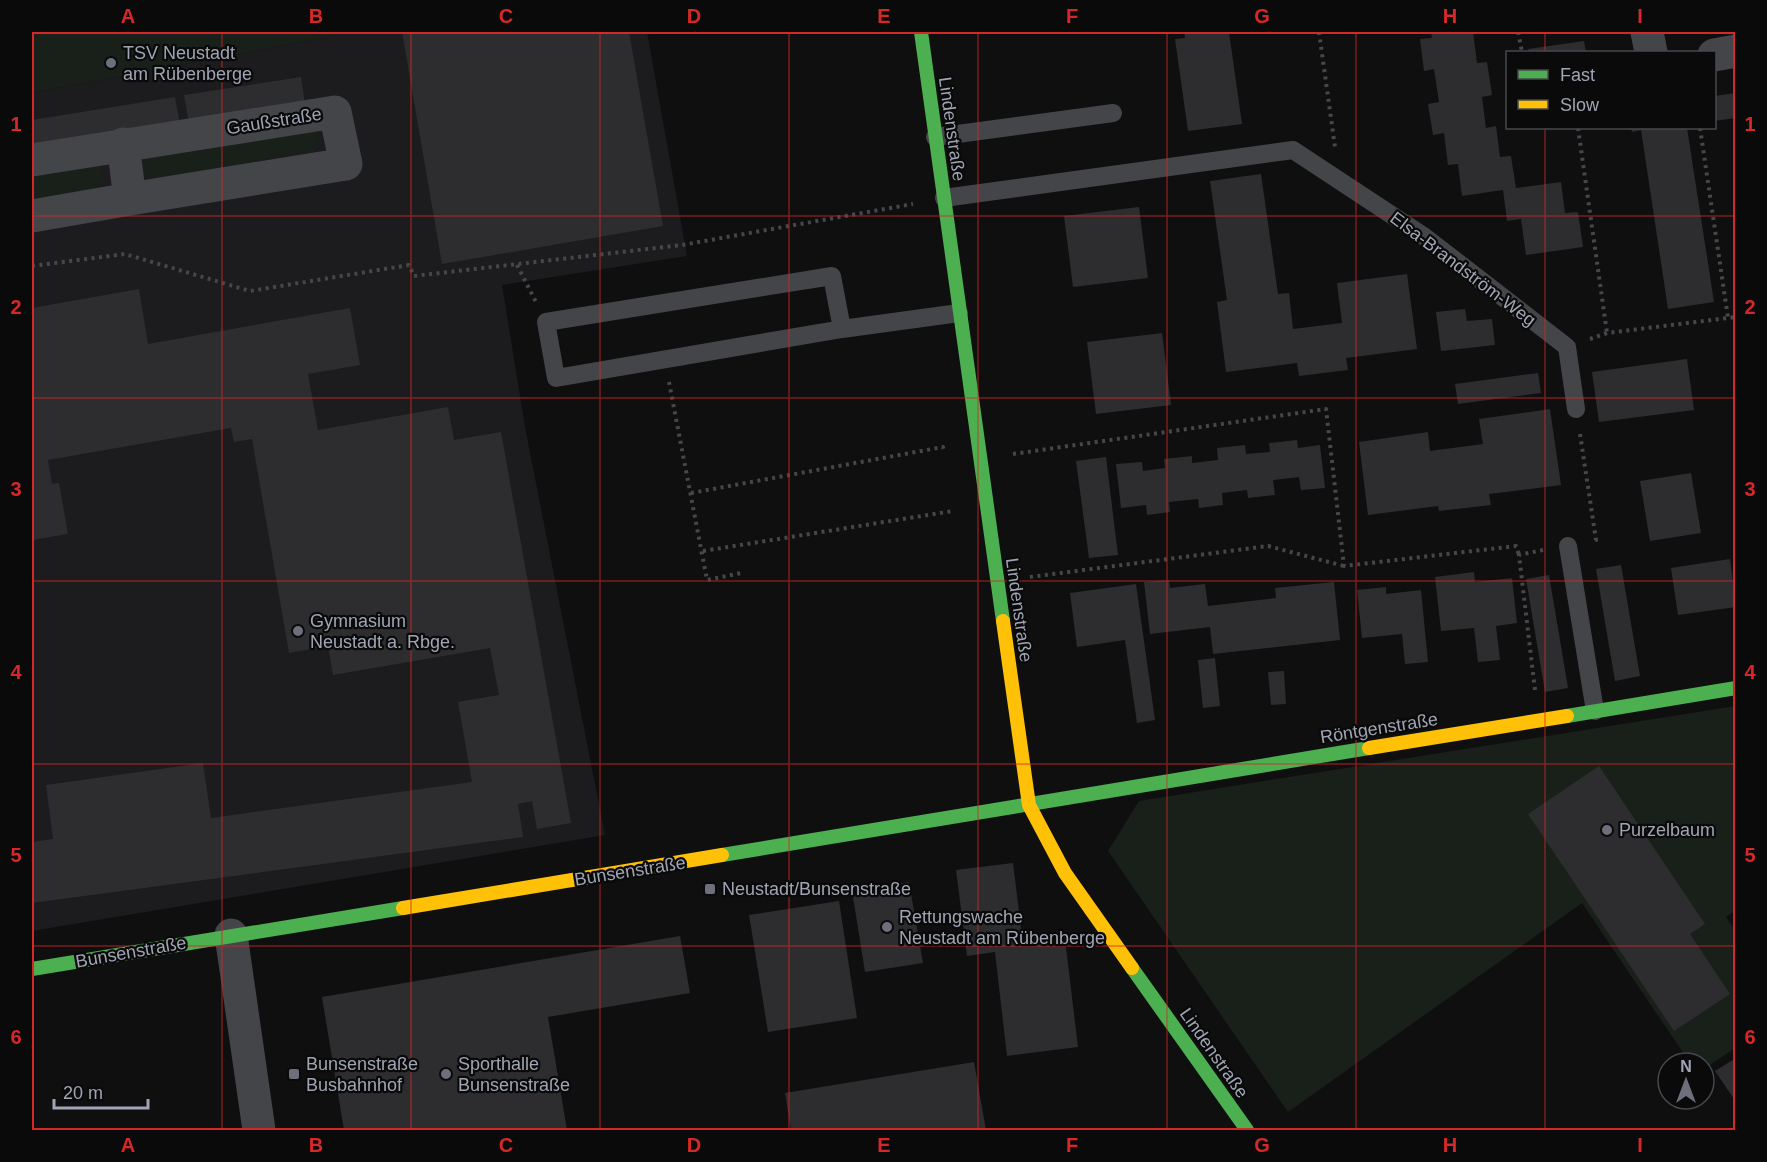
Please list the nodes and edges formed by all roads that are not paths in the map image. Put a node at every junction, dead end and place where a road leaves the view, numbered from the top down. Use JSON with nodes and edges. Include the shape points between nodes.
{"nodes":[{"id":1,"x":921,"y":32,"type":"edge"},
{"id":2,"x":1647,"y":32,"type":"edge"},
{"id":3,"x":1651,"y":51,"type":"edge"},
{"id":4,"x":1736,"y":51,"type":"edge"},
{"id":5,"x":1716,"y":55,"type":"edge"},
{"id":6,"x":1113,"y":113,"type":"dead end"},
{"id":7,"x":935,"y":137,"type":"junction"},
{"id":8,"x":123,"y":144,"type":"junction"},
{"id":9,"x":32,"y":160,"type":"edge"},
{"id":10,"x":944,"y":198,"type":"junction"},
{"id":11,"x":130,"y":199,"type":"junction"},
{"id":12,"x":32,"y":216,"type":"edge"},
{"id":13,"x":959,"y":314,"type":"junction"},
{"id":14,"x":842,"y":329,"type":"junction"},
{"id":15,"x":1576,"y":409,"type":"dead end"},
{"id":16,"x":1568,"y":546,"type":"dead end"},
{"id":17,"x":1736,"y":688,"type":"edge"},
{"id":18,"x":1595,"y":711,"type":"junction"},
{"id":19,"x":1029,"y":805,"type":"junction"},
{"id":20,"x":231,"y":935,"type":"junction"},
{"id":21,"x":32,"y":969,"type":"edge"},
{"id":22,"x":1241,"y":1128,"type":"edge"},
{"id":23,"x":259,"y":1131,"type":"edge"}],
"edges":[{"from":1,"to":7,"type":"street","name":"Lindenstraße"},
{"from":2,"to":3,"type":"street"},
{"from":4,"to":5,"type":"street"},
{"from":6,"to":7,"type":"lane"},
{"from":7,"to":10,"type":"street","name":"Lindenstraße"},
{"from":8,"to":9,"type":"street","name":"Gaußstraße"},
{"from":8,"to":11,"type":"street"},
{"from":8,"to":11,"type":"street","name":"Gaußstraße","via":[[335,112],[346,164]]},
{"from":10,"to":13,"type":"street","name":"Lindenstraße"},
{"from":10,"to":15,"type":"lane","name":"Elsa-Brandström-Weg","via":[[1293,150],[1425,237],[1567,346]]},
{"from":11,"to":12,"type":"street","name":"Gaußstraße"},
{"from":13,"to":14,"type":"lane"},
{"from":13,"to":19,"type":"street","name":"Lindenstraße"},
{"from":14,"to":14,"type":"lane","via":[[832,276],[546,322],[556,378]]},
{"from":16,"to":18,"type":"lane"},
{"from":17,"to":18,"type":"street","name":"Röntgenstraße"},
{"from":18,"to":19,"type":"street","name":"Röntgenstraße"},
{"from":19,"to":20,"type":"street","name":"Bunsenstraße"},
{"from":19,"to":22,"type":"street","name":"Lindenstraße","via":[[1065,873]]},
{"from":20,"to":21,"type":"street","name":"Bunsenstraße"},
{"from":20,"to":23,"type":"street"}]}
